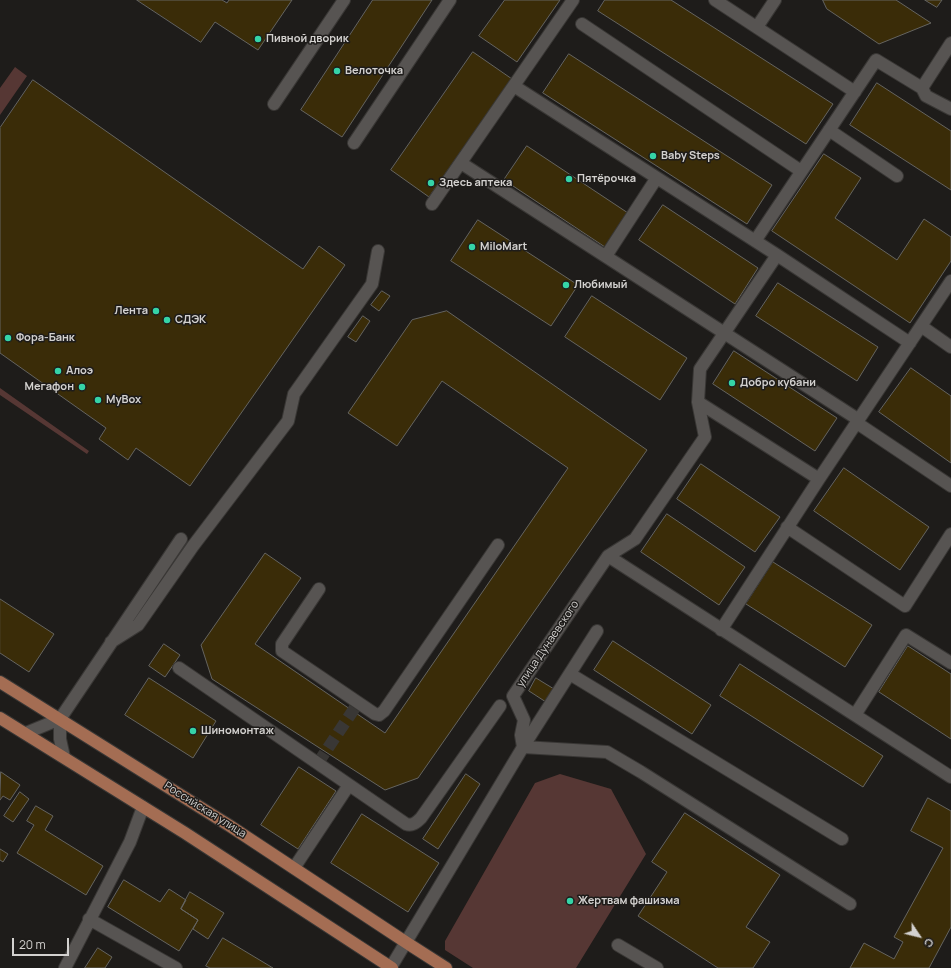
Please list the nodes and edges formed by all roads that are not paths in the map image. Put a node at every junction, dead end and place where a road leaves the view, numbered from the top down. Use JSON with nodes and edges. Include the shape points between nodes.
{"nodes":[{"id":1,"x":343,"y":0,"type":"edge"},
{"id":2,"x":450,"y":0,"type":"edge"},
{"id":3,"x":573,"y":0,"type":"edge"},
{"id":4,"x":716,"y":0,"type":"edge"},
{"id":5,"x":775,"y":0,"type":"edge"},
{"id":6,"x":582,"y":24,"type":"dead end"},
{"id":7,"x":757,"y":27,"type":"junction"},
{"id":8,"x":951,"y":43,"type":"edge"},
{"id":9,"x":514,"y":86,"type":"junction"},
{"id":10,"x":922,"y":88,"type":"junction"},
{"id":11,"x":855,"y":92,"type":"junction"},
{"id":12,"x":274,"y":104,"type":"dead end"},
{"id":13,"x":951,"y":109,"type":"edge"},
{"id":14,"x":829,"y":130,"type":"junction"},
{"id":15,"x":354,"y":143,"type":"dead end"},
{"id":16,"x":461,"y":163,"type":"junction"},
{"id":17,"x":801,"y":171,"type":"junction"},
{"id":18,"x":897,"y":176,"type":"dead end"},
{"id":19,"x":656,"y":179,"type":"junction"},
{"id":20,"x":432,"y":204,"type":"dead end"},
{"id":21,"x":755,"y":241,"type":"junction"},
{"id":22,"x":378,"y":251,"type":"dead end"},
{"id":23,"x":777,"y":255,"type":"junction"},
{"id":24,"x":606,"y":256,"type":"junction"},
{"id":25,"x":951,"y":281,"type":"edge"},
{"id":26,"x":921,"y":326,"type":"junction"},
{"id":27,"x":725,"y":332,"type":"junction"},
{"id":28,"x":910,"y":343,"type":"junction"},
{"id":29,"x":951,"y":347,"type":"edge"},
{"id":30,"x":698,"y":402,"type":"junction"},
{"id":31,"x":858,"y":421,"type":"junction"},
{"id":32,"x":819,"y":479,"type":"junction"},
{"id":33,"x":951,"y":486,"type":"edge"},
{"id":34,"x":788,"y":526,"type":"junction"},
{"id":35,"x":951,"y":534,"type":"edge"},
{"id":36,"x":181,"y":539,"type":"dead end"},
{"id":37,"x":498,"y":545,"type":"dead end"},
{"id":38,"x":608,"y":556,"type":"junction"},
{"id":39,"x":319,"y":589,"type":"dead end"},
{"id":40,"x":721,"y":630,"type":"junction"},
{"id":41,"x":597,"y":631,"type":"dead end"},
{"id":42,"x":111,"y":642,"type":"junction"},
{"id":43,"x":951,"y":664,"type":"edge"},
{"id":44,"x":179,"y":668,"type":"dead end"},
{"id":45,"x":570,"y":674,"type":"junction"},
{"id":46,"x":0,"y":682,"type":"edge"},
{"id":47,"x":500,"y":706,"type":"dead end"},
{"id":48,"x":855,"y":715,"type":"junction"},
{"id":49,"x":0,"y":718,"type":"edge"},
{"id":50,"x":60,"y":719,"type":"junction"},
{"id":51,"x":26,"y":733,"type":"junction"},
{"id":52,"x":524,"y":747,"type":"junction"},
{"id":53,"x":64,"y":757,"type":"junction"},
{"id":54,"x":951,"y":777,"type":"edge"},
{"id":55,"x":349,"y":785,"type":"junction"},
{"id":56,"x":143,"y":807,"type":"junction"},
{"id":57,"x":842,"y":839,"type":"dead end"},
{"id":58,"x":294,"y":868,"type":"junction"},
{"id":59,"x":850,"y":904,"type":"dead end"},
{"id":60,"x":89,"y":919,"type":"junction"},
{"id":61,"x":407,"y":943,"type":"junction"},
{"id":62,"x":618,"y":945,"type":"dead end"},
{"id":63,"x":65,"y":968,"type":"edge"},
{"id":64,"x":176,"y":968,"type":"edge"},
{"id":65,"x":392,"y":968,"type":"edge"},
{"id":66,"x":446,"y":968,"type":"edge"},
{"id":67,"x":656,"y":968,"type":"edge"}],
"edges":[{"from":1,"to":12,"type":"street"},
{"from":2,"to":15,"type":"street"},
{"from":3,"to":9,"type":"street"},
{"from":4,"to":7,"type":"street"},
{"from":5,"to":7,"type":"street"},
{"from":6,"to":17,"type":"street"},
{"from":7,"to":11,"type":"street"},
{"from":8,"to":10,"type":"street"},
{"from":9,"to":16,"type":"street"},
{"from":9,"to":19,"type":"street"},
{"from":10,"to":11,"type":"street","via":[[876,60]]},
{"from":10,"to":13,"type":"street","via":[[926,96]]},
{"from":11,"to":14,"type":"street"},
{"from":14,"to":17,"type":"street"},
{"from":14,"to":18,"type":"street"},
{"from":16,"to":20,"type":"street"},
{"from":16,"to":24,"type":"street"},
{"from":17,"to":21,"type":"street"},
{"from":19,"to":21,"type":"street"},
{"from":19,"to":24,"type":"street"},
{"from":21,"to":23,"type":"street"},
{"from":22,"to":42,"type":"street","via":[[372,284],[294,394],[288,421],[193,546],[138,625]]},
{"from":23,"to":27,"type":"street","name":"улица Дунаевского"},
{"from":23,"to":28,"type":"street"},
{"from":24,"to":27,"type":"street"},
{"from":25,"to":26,"type":"street"},
{"from":26,"to":28,"type":"street"},
{"from":26,"to":29,"type":"street"},
{"from":27,"to":30,"type":"street","name":"улица Дунаевского","via":[[700,369]]},
{"from":27,"to":31,"type":"street"},
{"from":28,"to":31,"type":"street"},
{"from":30,"to":32,"type":"street"},
{"from":30,"to":38,"type":"street","name":"улица Дунаевского","via":[[704,437],[635,539]]},
{"from":31,"to":32,"type":"street"},
{"from":31,"to":33,"type":"street"},
{"from":32,"to":34,"type":"street"},
{"from":34,"to":35,"type":"street","via":[[905,606]]},
{"from":34,"to":40,"type":"street"},
{"from":36,"to":42,"type":"street"},
{"from":37,"to":39,"type":"street","via":[[384,711],[378,715],[282,651],[282,644]]},
{"from":38,"to":40,"type":"street"},
{"from":38,"to":52,"type":"street","name":"улица Дунаевского","via":[[513,696],[524,720]]},
{"from":40,"to":48,"type":"street"},
{"from":41,"to":45,"type":"street"},
{"from":42,"to":50,"type":"street"},
{"from":43,"to":48,"type":"street","via":[[906,635]]},
{"from":44,"to":55,"type":"street"},
{"from":45,"to":52,"type":"street"},
{"from":45,"to":57,"type":"street"},
{"from":46,"to":50,"type":"main road","name":"Российская улица"},
{"from":47,"to":55,"type":"street","via":[[421,818],[412,825],[406,824]]},
{"from":48,"to":54,"type":"street"},
{"from":49,"to":51,"type":"main road"},
{"from":50,"to":51,"type":"street"},
{"from":50,"to":53,"type":"street"},
{"from":50,"to":58,"type":"main road","name":"Российская улица"},
{"from":51,"to":53,"type":"main road"},
{"from":52,"to":59,"type":"street","via":[[607,752]]},
{"from":52,"to":61,"type":"street"},
{"from":53,"to":56,"type":"main road"},
{"from":55,"to":58,"type":"street"},
{"from":56,"to":60,"type":"street","via":[[130,842]]},
{"from":56,"to":65,"type":"main road"},
{"from":58,"to":61,"type":"main road","name":"Российская улица"},
{"from":60,"to":63,"type":"street"},
{"from":60,"to":64,"type":"street"},
{"from":61,"to":65,"type":"street"},
{"from":61,"to":66,"type":"main road","name":"Российская улица"},
{"from":62,"to":67,"type":"street"}]}
